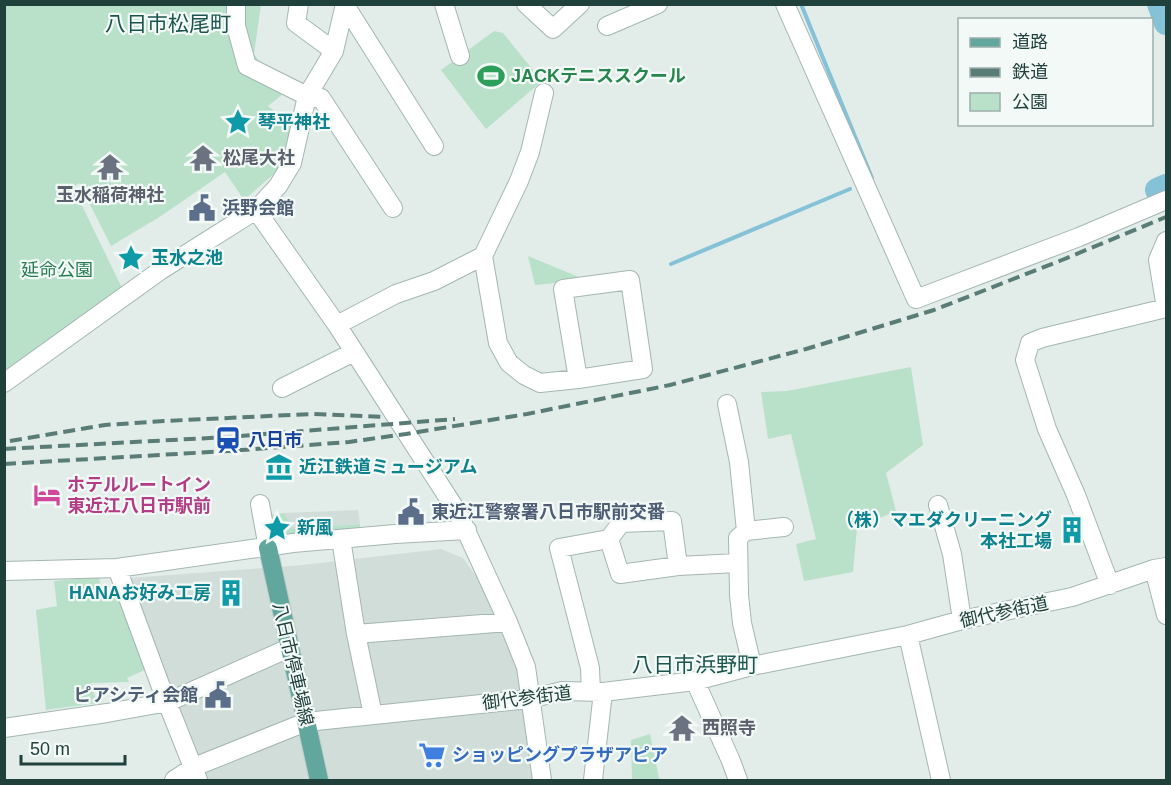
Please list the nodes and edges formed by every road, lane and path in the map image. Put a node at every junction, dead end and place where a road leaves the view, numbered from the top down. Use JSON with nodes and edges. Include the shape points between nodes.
{"nodes":[{"id":1,"x":236,"y":4,"type":"edge"},
{"id":2,"x":299,"y":4,"type":"edge"},
{"id":3,"x":444,"y":4,"type":"edge"},
{"id":4,"x":526,"y":4,"type":"edge"},
{"id":5,"x":580,"y":4,"type":"edge"},
{"id":6,"x":658,"y":4,"type":"edge"},
{"id":7,"x":785,"y":4,"type":"edge"},
{"id":8,"x":345,"y":5,"type":"edge"},
{"id":9,"x":607,"y":26,"type":"dead end"},
{"id":10,"x":334,"y":51,"type":"junction"},
{"id":11,"x":460,"y":56,"type":"dead end"},
{"id":12,"x":544,"y":93,"type":"dead end"},
{"id":13,"x":307,"y":96,"type":"junction"},
{"id":14,"x":434,"y":146,"type":"dead end"},
{"id":15,"x":1167,"y":200,"type":"edge"},
{"id":16,"x":393,"y":208,"type":"dead end"},
{"id":17,"x":256,"y":210,"type":"junction"},
{"id":18,"x":1167,"y":241,"type":"edge"},
{"id":19,"x":483,"y":256,"type":"junction"},
{"id":20,"x":336,"y":325,"type":"junction"},
{"id":21,"x":354,"y":352,"type":"junction"},
{"id":22,"x":578,"y":379,"type":"junction"},
{"id":23,"x":4,"y":383,"type":"edge"},
{"id":24,"x":282,"y":388,"type":"dead end"},
{"id":25,"x":727,"y":404,"type":"dead end"},
{"id":26,"x":260,"y":504,"type":"dead end"},
{"id":27,"x":938,"y":505,"type":"dead end"},
{"id":28,"x":784,"y":528,"type":"dead end"},
{"id":29,"x":467,"y":530,"type":"junction"},
{"id":30,"x":746,"y":531,"type":"junction"},
{"id":31,"x":341,"y":539,"type":"junction"},
{"id":32,"x":609,"y":539,"type":"junction"},
{"id":33,"x":268,"y":548,"type":"junction"},
{"id":34,"x":738,"y":563,"type":"junction"},
{"id":35,"x":678,"y":566,"type":"junction"},
{"id":36,"x":117,"y":568,"type":"junction"},
{"id":37,"x":1160,"y":568,"type":"edge"},
{"id":38,"x":4,"y":571,"type":"edge"},
{"id":39,"x":1110,"y":585,"type":"junction"},
{"id":40,"x":1167,"y":615,"type":"edge"},
{"id":41,"x":962,"y":620,"type":"junction"},
{"id":42,"x":508,"y":622,"type":"junction"},
{"id":43,"x":356,"y":634,"type":"junction"},
{"id":44,"x":908,"y":635,"type":"junction"},
{"id":45,"x":289,"y":648,"type":"junction"},
{"id":46,"x":752,"y":666,"type":"junction"},
{"id":47,"x":695,"y":681,"type":"junction"},
{"id":48,"x":597,"y":692,"type":"junction"},
{"id":49,"x":530,"y":699,"type":"junction"},
{"id":50,"x":168,"y":702,"type":"junction"},
{"id":51,"x":373,"y":715,"type":"junction"},
{"id":52,"x":306,"y":722,"type":"junction"},
{"id":53,"x":4,"y":728,"type":"edge"},
{"id":54,"x":196,"y":774,"type":"edge"},
{"id":55,"x":174,"y":780,"type":"edge"},
{"id":56,"x":319,"y":780,"type":"edge"},
{"id":57,"x":542,"y":780,"type":"edge"},
{"id":58,"x":593,"y":780,"type":"edge"},
{"id":59,"x":738,"y":780,"type":"edge"},
{"id":60,"x":940,"y":780,"type":"edge"}],
"edges":[{"from":1,"to":13,"type":"street","via":[[236,26],[247,66]]},
{"from":2,"to":10,"type":"street","via":[[296,23]]},
{"from":3,"to":11,"type":"street"},
{"from":4,"to":5,"type":"street","via":[[553,29]]},
{"from":6,"to":9,"type":"street"},
{"from":7,"to":15,"type":"street","via":[[916,299]]},
{"from":8,"to":10,"type":"street"},
{"from":8,"to":14,"type":"street"},
{"from":10,"to":13,"type":"street"},
{"from":12,"to":19,"type":"street","via":[[530,152]]},
{"from":13,"to":16,"type":"street","via":[[321,98]]},
{"from":13,"to":17,"type":"street","via":[[292,163]]},
{"from":17,"to":20,"type":"street"},
{"from":17,"to":23,"type":"street","via":[[161,270]]},
{"from":18,"to":39,"type":"street","via":[[1158,260],[1166,308],[1042,338],[1030,343],[1026,360],[1047,429]]},
{"from":19,"to":20,"type":"street"},
{"from":19,"to":22,"type":"street","via":[[498,343],[509,363],[540,383]]},
{"from":20,"to":21,"type":"street"},
{"from":21,"to":24,"type":"street"},
{"from":21,"to":29,"type":"street"},
{"from":22,"to":22,"type":"street","via":[[643,369],[630,280],[563,289]]},
{"from":25,"to":30,"type":"street","via":[[739,462]]},
{"from":26,"to":33,"type":"street"},
{"from":27,"to":41,"type":"street","via":[[952,554]]},
{"from":28,"to":30,"type":"street"},
{"from":29,"to":31,"type":"street"},
{"from":29,"to":42,"type":"street"},
{"from":30,"to":34,"type":"street","via":[[738,538]]},
{"from":31,"to":33,"type":"street"},
{"from":31,"to":43,"type":"street"},
{"from":32,"to":35,"type":"street","via":[[620,574]]},
{"from":32,"to":35,"type":"street","via":[[621,523],[672,521]]},
{"from":32,"to":48,"type":"street","via":[[560,548]]},
{"from":33,"to":36,"type":"street"},
{"from":33,"to":45,"type":"main road","name":"八日市停車場線"},
{"from":34,"to":35,"type":"street"},
{"from":34,"to":46,"type":"street","via":[[742,623]]},
{"from":36,"to":38,"type":"street"},
{"from":36,"to":50,"type":"street"},
{"from":37,"to":39,"type":"street","name":"御代参街道"},
{"from":37,"to":40,"type":"street"},
{"from":39,"to":41,"type":"street","name":"御代参街道"},
{"from":41,"to":44,"type":"street","name":"御代参街道"},
{"from":42,"to":43,"type":"street"},
{"from":42,"to":49,"type":"street","via":[[526,667]]},
{"from":43,"to":51,"type":"street"},
{"from":44,"to":46,"type":"street","name":"御代参街道"},
{"from":44,"to":60,"type":"street"},
{"from":45,"to":50,"type":"street"},
{"from":45,"to":52,"type":"main road","name":"八日市停車場線"},
{"from":46,"to":47,"type":"street","name":"御代参街道"},
{"from":47,"to":48,"type":"street","name":"御代参街道"},
{"from":47,"to":59,"type":"street"},
{"from":48,"to":49,"type":"street","name":"御代参街道","via":[[562,691]]},
{"from":48,"to":58,"type":"street"},
{"from":49,"to":51,"type":"street","name":"御代参街道"},
{"from":49,"to":57,"type":"street"},
{"from":50,"to":53,"type":"street"},
{"from":50,"to":54,"type":"street"},
{"from":51,"to":52,"type":"street","name":"御代参街道"},
{"from":52,"to":54,"type":"street","name":"御代参街道"},
{"from":52,"to":56,"type":"main road","name":"八日市停車場線"},
{"from":54,"to":55,"type":"street","name":"御代参街道"}]}
